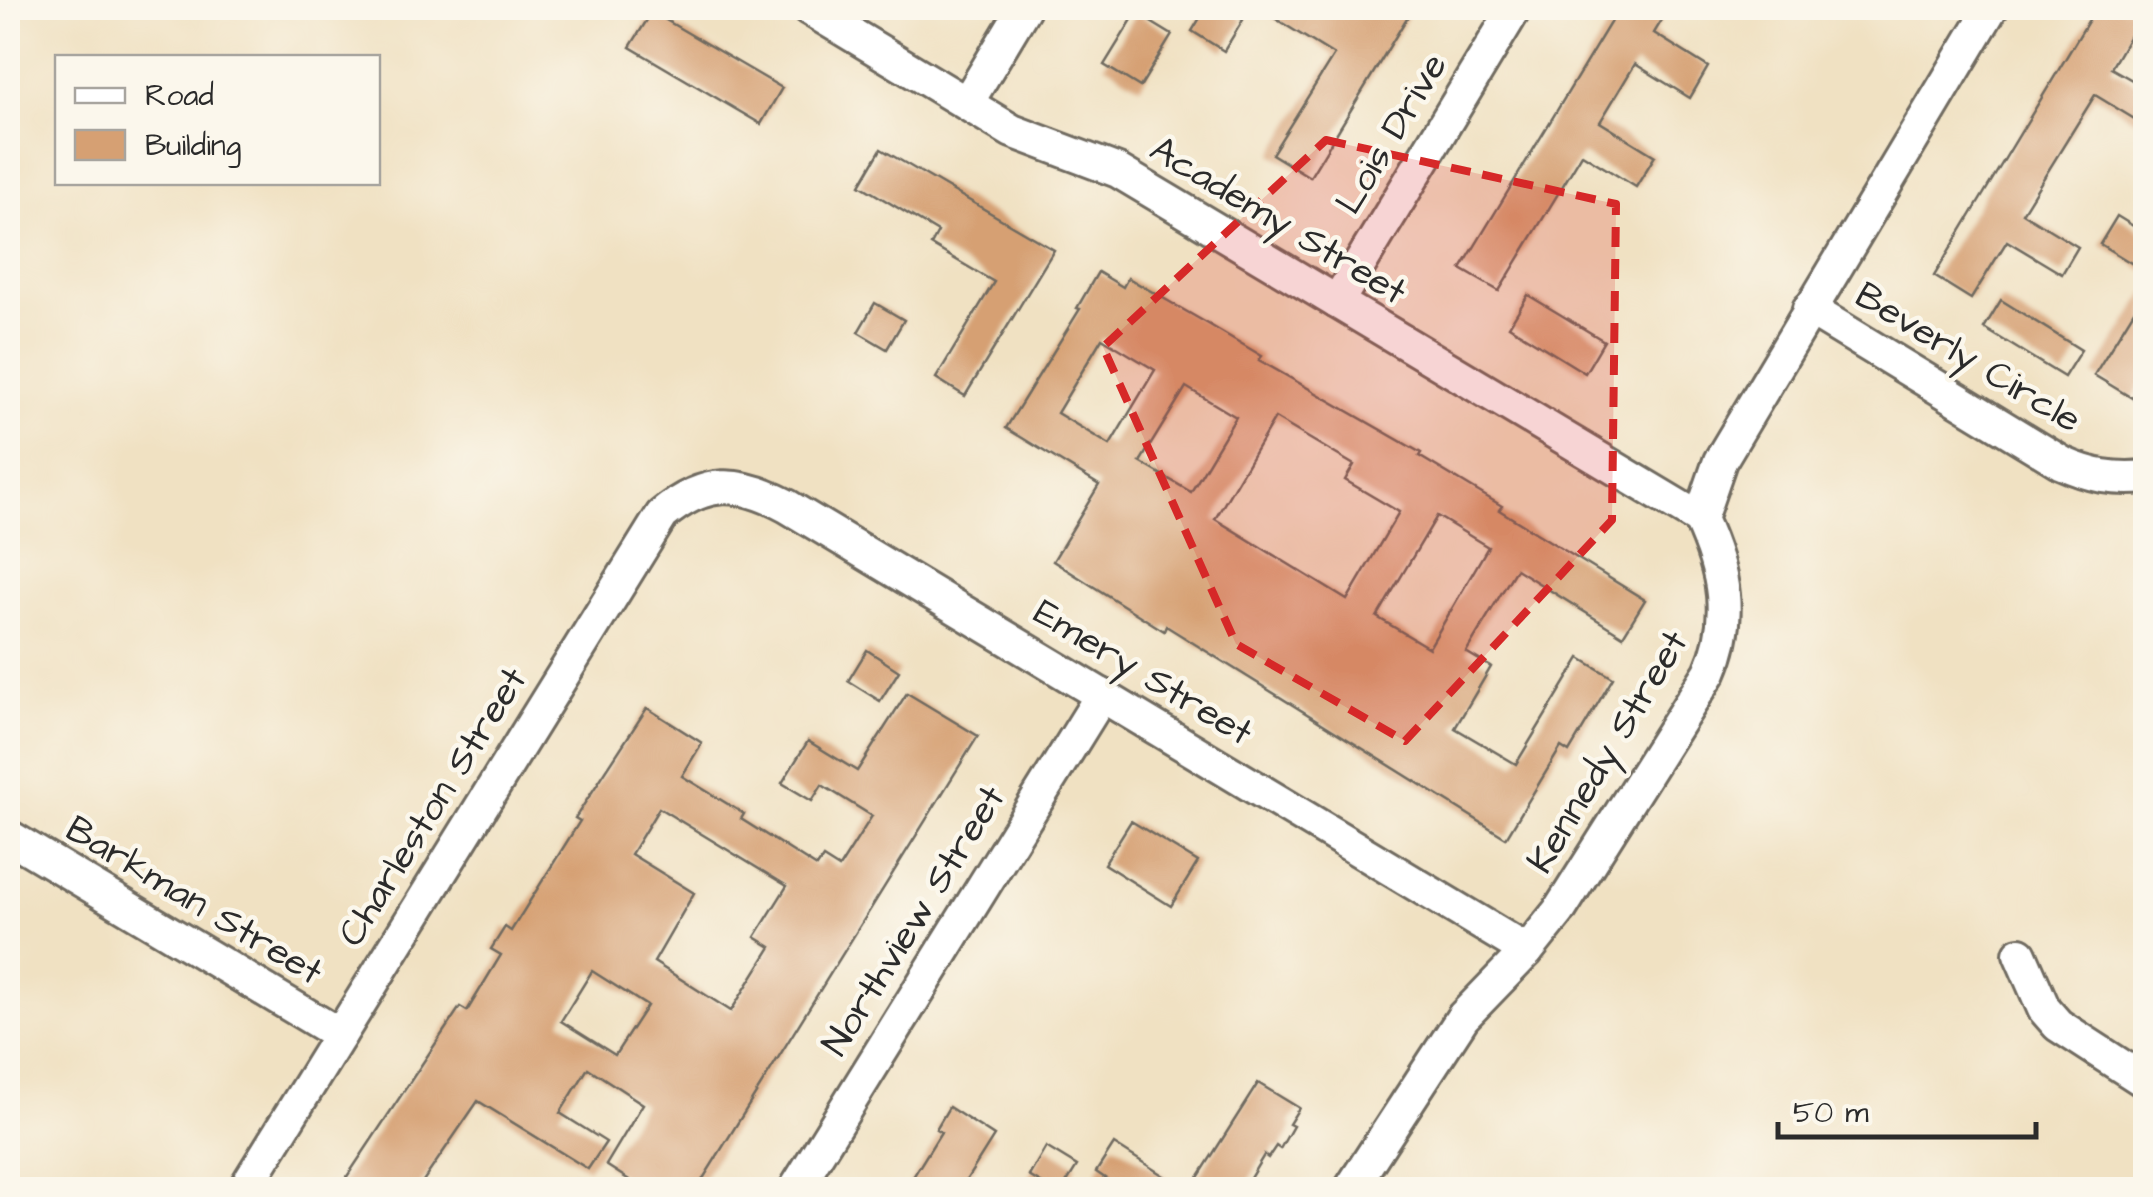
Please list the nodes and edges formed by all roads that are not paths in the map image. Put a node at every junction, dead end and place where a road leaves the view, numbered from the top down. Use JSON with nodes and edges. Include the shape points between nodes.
{"nodes":[{"id":1,"x":808,"y":8,"type":"edge"},
{"id":2,"x":1024,"y":8,"type":"edge"},
{"id":3,"x":1515,"y":8,"type":"edge"},
{"id":4,"x":1991,"y":8,"type":"edge"},
{"id":5,"x":968,"y":101,"type":"junction"},
{"id":6,"x":1336,"y":302,"type":"junction"},
{"id":7,"x":1809,"y":309,"type":"junction"},
{"id":8,"x":2146,"y":477,"type":"edge"},
{"id":9,"x":710,"y":488,"type":"joint"},
{"id":10,"x":1700,"y":519,"type":"junction"},
{"id":11,"x":1102,"y":695,"type":"junction"},
{"id":12,"x":8,"y":836,"type":"edge"},
{"id":13,"x":1527,"y":951,"type":"junction"},
{"id":14,"x":2020,"y":954,"type":"dead end"},
{"id":15,"x":340,"y":1035,"type":"junction"},
{"id":16,"x":2146,"y":1082,"type":"edge"},
{"id":17,"x":244,"y":1190,"type":"edge"},
{"id":18,"x":795,"y":1190,"type":"edge"},
{"id":19,"x":1350,"y":1190,"type":"edge"}],
"edges":[{"from":1,"to":5,"type":"street","name":"Academy Street"},
{"from":2,"to":5,"type":"street"},
{"from":3,"to":6,"type":"street","name":"Lois Drive"},
{"from":4,"to":7,"type":"street"},
{"from":5,"to":6,"type":"street","name":"Academy Street","via":[[1012,131],[1118,172]]},
{"from":6,"to":10,"type":"street","name":"Academy Street"},
{"from":7,"to":8,"type":"street","name":"Beverly Circle","via":[[2086,474]]},
{"from":7,"to":10,"type":"street","via":[[1720,461]]},
{"from":9,"to":11,"type":"street","name":"Emery Street","via":[[764,494]]},
{"from":9,"to":15,"type":"street","name":"Charleston Street","via":[[662,515]]},
{"from":10,"to":13,"type":"street","name":"Kennedy Street","via":[[1726,611],[1718,653],[1585,871]]},
{"from":11,"to":13,"type":"street","name":"Emery Street"},
{"from":11,"to":18,"type":"street","name":"Northview Street"},
{"from":12,"to":15,"type":"street","name":"Barkman Street"},
{"from":13,"to":19,"type":"street","name":"Kennedy Street","via":[[1463,1017]]},
{"from":14,"to":16,"type":"street","via":[[2058,1025]]},
{"from":15,"to":17,"type":"street","name":"Charleston Street"}]}
